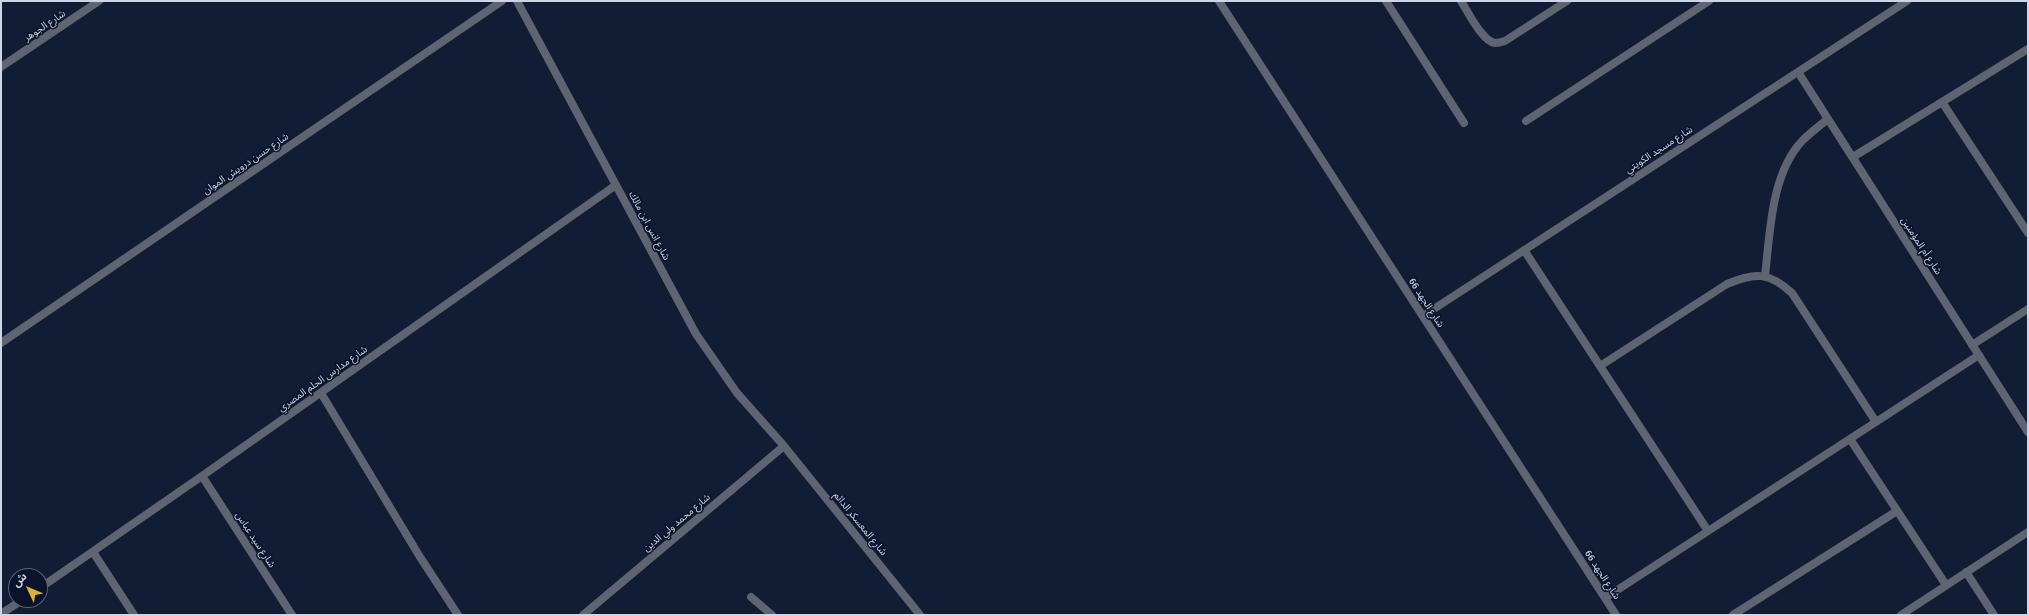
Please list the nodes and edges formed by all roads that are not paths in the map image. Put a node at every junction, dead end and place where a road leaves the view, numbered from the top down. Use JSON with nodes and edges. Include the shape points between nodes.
{"nodes":[{"id":1,"x":100,"y":1,"type":"edge"},
{"id":2,"x":502,"y":1,"type":"edge"},
{"id":3,"x":517,"y":1,"type":"edge"},
{"id":4,"x":1219,"y":1,"type":"edge"},
{"id":5,"x":1386,"y":1,"type":"edge"},
{"id":6,"x":1461,"y":1,"type":"edge"},
{"id":7,"x":1567,"y":1,"type":"edge"},
{"id":8,"x":1709,"y":1,"type":"edge"},
{"id":9,"x":1907,"y":1,"type":"edge"},
{"id":10,"x":2027,"y":53,"type":"edge"},
{"id":11,"x":1,"y":67,"type":"edge"},
{"id":12,"x":1798,"y":72,"type":"junction"},
{"id":13,"x":1942,"y":102,"type":"junction"},
{"id":14,"x":1828,"y":119,"type":"junction"},
{"id":15,"x":1526,"y":121,"type":"dead end"},
{"id":16,"x":1464,"y":123,"type":"dead end"},
{"id":17,"x":1853,"y":157,"type":"junction"},
{"id":18,"x":616,"y":185,"type":"junction"},
{"id":19,"x":2028,"y":233,"type":"edge"},
{"id":20,"x":1524,"y":250,"type":"junction"},
{"id":21,"x":1765,"y":276,"type":"junction"},
{"id":22,"x":2028,"y":308,"type":"edge"},
{"id":23,"x":1423,"y":316,"type":"junction"},
{"id":24,"x":1,"y":343,"type":"edge"},
{"id":25,"x":1972,"y":345,"type":"junction"},
{"id":26,"x":1979,"y":355,"type":"junction"},
{"id":27,"x":1600,"y":366,"type":"junction"},
{"id":28,"x":321,"y":393,"type":"junction"},
{"id":29,"x":2028,"y":415,"type":"edge"},
{"id":30,"x":2021,"y":420,"type":"junction"},
{"id":31,"x":1876,"y":422,"type":"junction"},
{"id":32,"x":2028,"y":432,"type":"edge"},
{"id":33,"x":1850,"y":439,"type":"junction"},
{"id":34,"x":784,"y":446,"type":"junction"},
{"id":35,"x":202,"y":476,"type":"junction"},
{"id":36,"x":1897,"y":511,"type":"junction"},
{"id":37,"x":1708,"y":531,"type":"junction"},
{"id":38,"x":2028,"y":532,"type":"edge"},
{"id":39,"x":93,"y":552,"type":"junction"},
{"id":40,"x":1966,"y":572,"type":"junction"},
{"id":41,"x":48,"y":583,"type":"edge"},
{"id":42,"x":1946,"y":586,"type":"junction"},
{"id":43,"x":751,"y":597,"type":"dead end"},
{"id":44,"x":1605,"y":598,"type":"junction"},
{"id":45,"x":10,"y":608,"type":"edge"},
{"id":46,"x":1,"y":614,"type":"edge"},
{"id":47,"x":134,"y":615,"type":"edge"},
{"id":48,"x":292,"y":615,"type":"edge"},
{"id":49,"x":458,"y":615,"type":"edge"},
{"id":50,"x":583,"y":615,"type":"edge"},
{"id":51,"x":772,"y":615,"type":"edge"},
{"id":52,"x":920,"y":615,"type":"edge"},
{"id":53,"x":1616,"y":615,"type":"edge"},
{"id":54,"x":1732,"y":615,"type":"edge"},
{"id":55,"x":1901,"y":615,"type":"edge"},
{"id":56,"x":1994,"y":615,"type":"edge"}],
"edges":[{"from":1,"to":11,"type":"street","name":"شارع الجوهر"},
{"from":2,"to":24,"type":"street","name":"شارع حسن درويش الموان"},
{"from":3,"to":18,"type":"street","name":"شارع انس ابن مالك"},
{"from":4,"to":23,"type":"street","name":"شارع الجهد 66"},
{"from":5,"to":16,"type":"street"},
{"from":6,"to":7,"type":"street","via":[[1487,40],[1496,43],[1505,41]]},
{"from":8,"to":15,"type":"street"},
{"from":9,"to":12,"type":"street","name":"شارع مسجد الكويتي"},
{"from":10,"to":13,"type":"street"},
{"from":12,"to":14,"type":"street","name":"شارع أم المؤمنين"},
{"from":12,"to":20,"type":"street","name":"شارع مسجد الكويتي"},
{"from":13,"to":17,"type":"street"},
{"from":13,"to":19,"type":"street"},
{"from":14,"to":17,"type":"street","name":"شارع أم المؤمنين"},
{"from":14,"to":21,"type":"street","via":[[1801,142],[1783,171],[1774,206]]},
{"from":17,"to":25,"type":"street","name":"شارع أم المؤمنين"},
{"from":18,"to":28,"type":"street","name":"شارع مدارس الحلم المصري"},
{"from":18,"to":34,"type":"street","name":"شارع انس ابن مالك","via":[[696,334],[738,393]]},
{"from":20,"to":23,"type":"street","name":"شارع مسجد الكويتي"},
{"from":20,"to":27,"type":"street"},
{"from":21,"to":27,"type":"street","via":[[1745,276],[1727,284]]},
{"from":21,"to":31,"type":"street","via":[[1780,282],[1792,293]]},
{"from":22,"to":25,"type":"street"},
{"from":23,"to":44,"type":"street","name":"شارع الجهد 66"},
{"from":25,"to":26,"type":"street","name":"شارع أم المؤمنين"},
{"from":26,"to":30,"type":"street","name":"شارع أم المؤمنين"},
{"from":26,"to":31,"type":"street"},
{"from":27,"to":37,"type":"street"},
{"from":28,"to":35,"type":"street","name":"شارع مدارس الحلم المصري"},
{"from":28,"to":49,"type":"street"},
{"from":29,"to":30,"type":"street"},
{"from":30,"to":32,"type":"street","name":"شارع أم المؤمنين"},
{"from":31,"to":33,"type":"street"},
{"from":33,"to":36,"type":"street"},
{"from":33,"to":37,"type":"street"},
{"from":34,"to":50,"type":"street","name":"شارع محمد ولي الدين"},
{"from":34,"to":52,"type":"street","name":"شارع المعسكر الدائم"},
{"from":35,"to":39,"type":"street","name":"شارع مدارس الحلم المصري"},
{"from":35,"to":48,"type":"street","name":"شارع سيد عباس"},
{"from":36,"to":42,"type":"street"},
{"from":36,"to":54,"type":"street"},
{"from":37,"to":44,"type":"street"},
{"from":38,"to":40,"type":"street"},
{"from":39,"to":41,"type":"street","name":"شارع مدارس الحلم المصري"},
{"from":39,"to":47,"type":"street"},
{"from":40,"to":42,"type":"street"},
{"from":40,"to":56,"type":"street"},
{"from":42,"to":55,"type":"street"},
{"from":43,"to":51,"type":"street"},
{"from":44,"to":53,"type":"street","name":"شارع الجهد 66"},
{"from":45,"to":46,"type":"street"}]}
